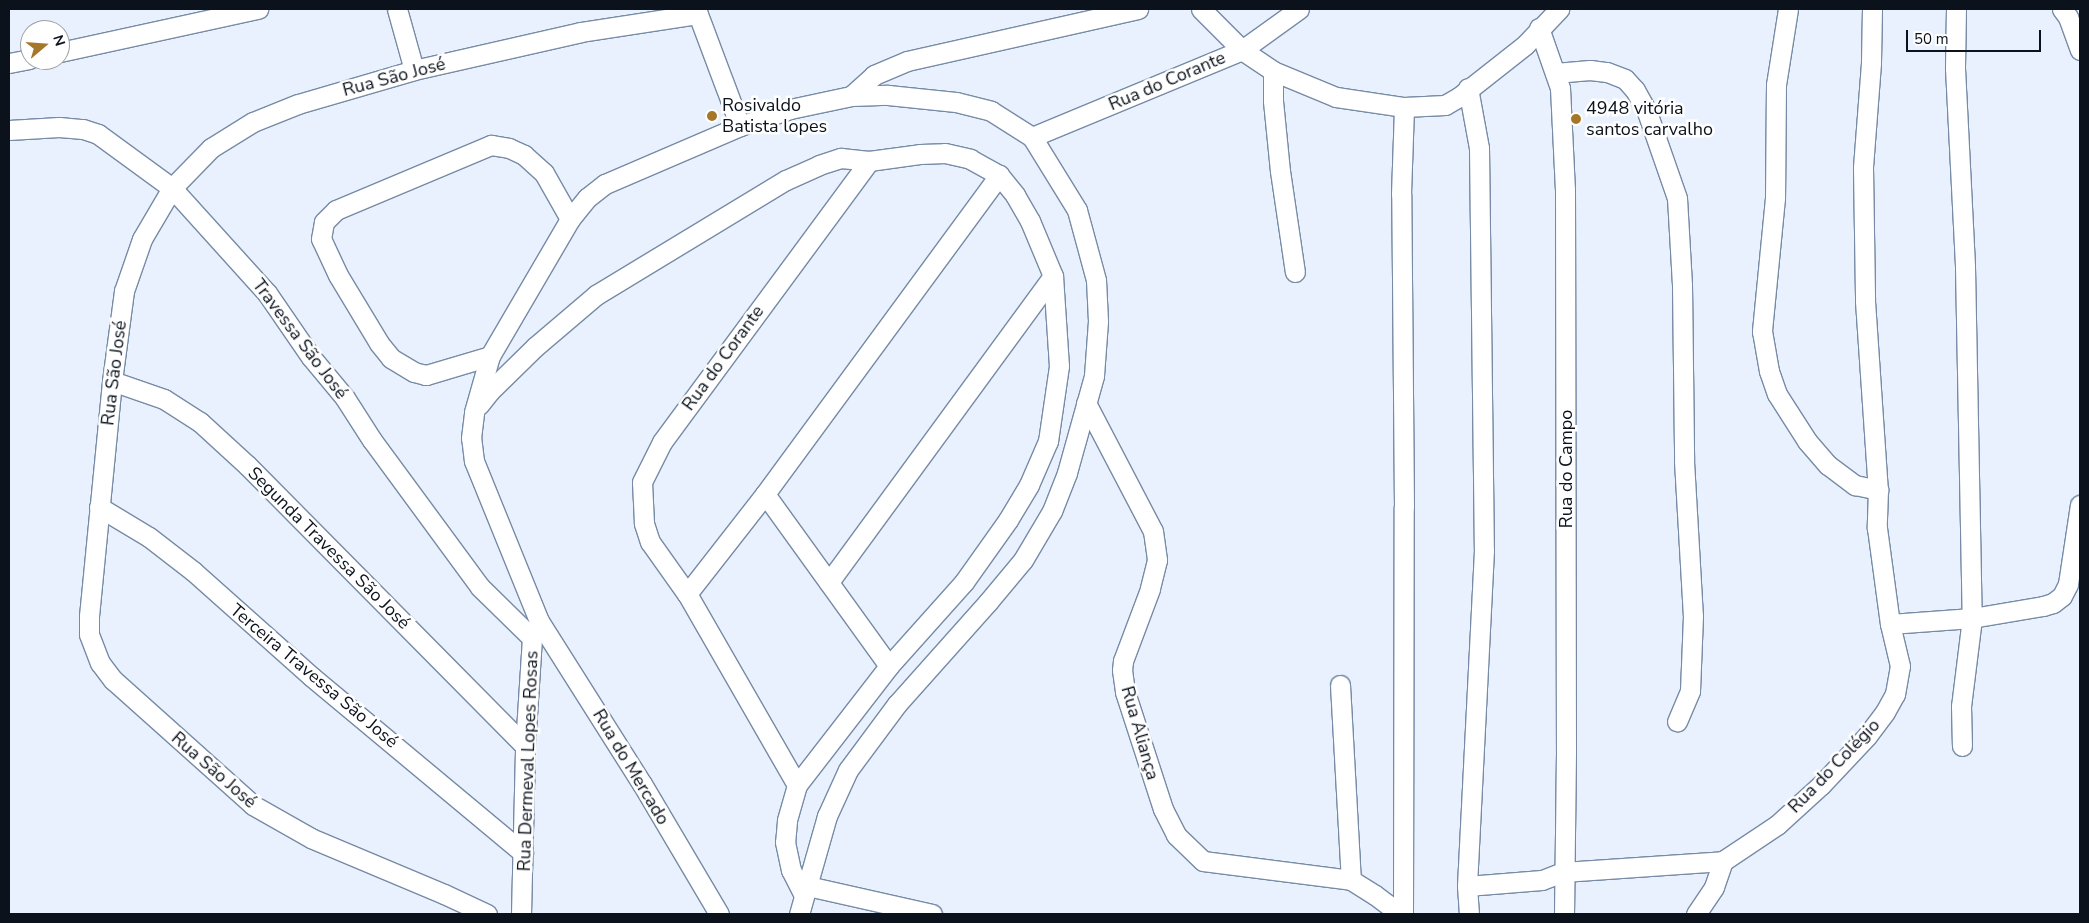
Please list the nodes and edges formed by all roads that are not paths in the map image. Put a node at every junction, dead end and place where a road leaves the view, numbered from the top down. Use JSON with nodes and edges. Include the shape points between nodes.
{"nodes":[{"id":1,"x":258,"y":9,"type":"edge"},
{"id":2,"x":397,"y":9,"type":"edge"},
{"id":3,"x":1138,"y":9,"type":"edge"},
{"id":4,"x":1201,"y":9,"type":"edge"},
{"id":5,"x":1300,"y":9,"type":"edge"},
{"id":6,"x":1559,"y":9,"type":"edge"},
{"id":7,"x":1788,"y":9,"type":"edge"},
{"id":8,"x":1872,"y":9,"type":"edge"},
{"id":9,"x":1956,"y":9,"type":"edge"},
{"id":10,"x":697,"y":11,"type":"edge"},
{"id":11,"x":2067,"y":12,"type":"edge"},
{"id":12,"x":1539,"y":28,"type":"junction"},
{"id":13,"x":70,"y":50,"type":"edge"},
{"id":14,"x":1242,"y":50,"type":"junction"},
{"id":15,"x":2080,"y":50,"type":"edge"},
{"id":16,"x":414,"y":70,"type":"junction"},
{"id":17,"x":1273,"y":71,"type":"junction"},
{"id":18,"x":1555,"y":73,"type":"junction"},
{"id":19,"x":1468,"y":88,"type":"junction"},
{"id":20,"x":851,"y":96,"type":"junction"},
{"id":21,"x":1404,"y":107,"type":"junction"},
{"id":22,"x":740,"y":126,"type":"junction"},
{"id":23,"x":9,"y":130,"type":"edge"},
{"id":24,"x":1032,"y":137,"type":"junction"},
{"id":25,"x":869,"y":161,"type":"junction"},
{"id":26,"x":999,"y":175,"type":"junction"},
{"id":27,"x":172,"y":188,"type":"junction"},
{"id":28,"x":570,"y":219,"type":"junction"},
{"id":29,"x":1295,"y":272,"type":"dead end"},
{"id":30,"x":1053,"y":276,"type":"junction"},
{"id":31,"x":490,"y":356,"type":"junction"},
{"id":32,"x":112,"y":380,"type":"junction"},
{"id":33,"x":1086,"y":403,"type":"junction"},
{"id":34,"x":474,"y":412,"type":"junction"},
{"id":35,"x":1878,"y":490,"type":"junction"},
{"id":36,"x":765,"y":494,"type":"junction"},
{"id":37,"x":2080,"y":505,"type":"edge"},
{"id":38,"x":100,"y":506,"type":"junction"},
{"id":39,"x":829,"y":582,"type":"junction"},
{"id":40,"x":687,"y":594,"type":"junction"},
{"id":41,"x":1972,"y":618,"type":"junction"},
{"id":42,"x":1890,"y":624,"type":"junction"},
{"id":43,"x":536,"y":630,"type":"junction"},
{"id":44,"x":888,"y":666,"type":"junction"},
{"id":45,"x":1340,"y":685,"type":"dead end"},
{"id":46,"x":1677,"y":721,"type":"dead end"},
{"id":47,"x":525,"y":746,"type":"junction"},
{"id":48,"x":1962,"y":746,"type":"dead end"},
{"id":49,"x":798,"y":785,"type":"junction"},
{"id":50,"x":523,"y":854,"type":"junction"},
{"id":51,"x":1723,"y":861,"type":"junction"},
{"id":52,"x":1564,"y":872,"type":"junction"},
{"id":53,"x":1351,"y":880,"type":"junction"},
{"id":54,"x":1467,"y":886,"type":"junction"},
{"id":55,"x":801,"y":904,"type":"edge"},
{"id":56,"x":487,"y":914,"type":"edge"},
{"id":57,"x":520,"y":914,"type":"edge"},
{"id":58,"x":719,"y":914,"type":"edge"},
{"id":59,"x":932,"y":914,"type":"edge"},
{"id":60,"x":1401,"y":914,"type":"edge"},
{"id":61,"x":1469,"y":914,"type":"edge"},
{"id":62,"x":1564,"y":914,"type":"edge"},
{"id":63,"x":1696,"y":914,"type":"edge"}],
"edges":[{"from":1,"to":13,"type":"street"},
{"from":2,"to":16,"type":"street"},
{"from":3,"to":20,"type":"street","via":[[907,61],[874,75]]},
{"from":4,"to":14,"type":"street"},
{"from":5,"to":14,"type":"street"},
{"from":6,"to":12,"type":"street","name":"Rua do Corante"},
{"from":7,"to":35,"type":"street","via":[[1776,84],[1775,198],[1762,331],[1769,371],[1777,394],[1807,441],[1828,465],[1855,485]]},
{"from":8,"to":35,"type":"street","name":"Rua do Colégio","via":[[1863,178],[1865,301]]},
{"from":9,"to":41,"type":"street"},
{"from":10,"to":16,"type":"street","name":"Rua São José","via":[[581,32]]},
{"from":10,"to":22,"type":"street"},
{"from":11,"to":15,"type":"street"},
{"from":12,"to":18,"type":"street","name":"Rua do Campo"},
{"from":12,"to":19,"type":"street","name":"Rua do Corante","via":[[1525,45]]},
{"from":14,"to":17,"type":"street","name":"Rua do Corante"},
{"from":14,"to":24,"type":"street","name":"Rua do Corante"},
{"from":16,"to":27,"type":"street","name":"Rua São José","via":[[298,104],[253,122],[211,148]]},
{"from":17,"to":21,"type":"street","name":"Rua do Corante","via":[[1336,96]]},
{"from":17,"to":29,"type":"street","via":[[1280,171]]},
{"from":18,"to":46,"type":"street","via":[[1607,72],[1625,80],[1635,90],[1677,198],[1682,285],[1684,461],[1693,616],[1690,691]]},
{"from":18,"to":52,"type":"street","name":"Rua do Campo","via":[[1560,88],[1565,199]]},
{"from":19,"to":21,"type":"street","name":"Rua do Corante","via":[[1444,105]]},
{"from":19,"to":54,"type":"street","via":[[1479,148],[1484,550]]},
{"from":20,"to":22,"type":"street","name":"Rua Dermeval Lopes Rosas","via":[[790,109]]},
{"from":20,"to":24,"type":"street","name":"Rua Dermeval Lopes Rosas","via":[[888,95],[956,102],[991,111]]},
{"from":21,"to":60,"type":"street","via":[[1401,185],[1404,507]]},
{"from":22,"to":28,"type":"street","name":"Rua Dermeval Lopes Rosas","via":[[605,184],[587,198]]},
{"from":23,"to":27,"type":"street","name":"Travessa São José","via":[[59,127],[98,134]]},
{"from":24,"to":33,"type":"street","via":[[1077,210],[1096,280],[1098,321],[1094,376]]},
{"from":25,"to":26,"type":"street","via":[[945,153],[970,159]]},
{"from":25,"to":34,"type":"street","via":[[841,158],[786,180],[596,295],[536,346],[490,391]]},
{"from":25,"to":40,"type":"street","name":"Rua do Corante","via":[[662,442],[642,482],[644,523],[650,542]]},
{"from":26,"to":30,"type":"street","via":[[1030,221]]},
{"from":26,"to":36,"type":"street"},
{"from":27,"to":32,"type":"street","name":"Rua São José","via":[[142,240],[124,290]]},
{"from":27,"to":43,"type":"street","name":"Travessa São José","via":[[267,293],[480,587]]},
{"from":28,"to":31,"type":"street","name":"Rua Dermeval Lopes Rosas"},
{"from":28,"to":31,"type":"street","via":[[544,173],[524,155],[491,145],[336,210],[324,222],[321,239],[338,275],[391,358],[414,372],[426,375]]},
{"from":30,"to":39,"type":"street"},
{"from":30,"to":44,"type":"street","via":[[1059,366],[1048,441],[1029,485],[964,582]]},
{"from":31,"to":34,"type":"street","name":"Rua Dermeval Lopes Rosas"},
{"from":32,"to":38,"type":"street","name":"Rua São José"},
{"from":32,"to":47,"type":"street","name":"Segunda Travessa São José","via":[[164,399],[200,422],[247,465]]},
{"from":33,"to":53,"type":"street","name":"Rua Aliança","via":[[1153,531],[1157,560],[1122,670],[1131,712],[1176,835],[1203,861]]},
{"from":33,"to":55,"type":"street","via":[[1067,473],[1052,511],[1023,560],[897,704],[848,770],[827,816]]},
{"from":34,"to":43,"type":"street","name":"Rua Dermeval Lopes Rosas","via":[[471,438],[474,461]]},
{"from":35,"to":42,"type":"street","name":"Rua do Colégio","via":[[1877,528]]},
{"from":36,"to":39,"type":"street"},
{"from":36,"to":40,"type":"street"},
{"from":37,"to":41,"type":"street","via":[[2068,584],[2062,596],[2043,606]]},
{"from":38,"to":50,"type":"street","name":"Terceira Travessa São José","via":[[193,571],[312,677]]},
{"from":38,"to":56,"type":"street","name":"Rua São José","via":[[89,634],[94,652],[113,680],[220,778],[278,821],[310,838]]},
{"from":39,"to":44,"type":"street"},
{"from":40,"to":49,"type":"street","name":"Rua do Corante"},
{"from":41,"to":42,"type":"street"},
{"from":41,"to":48,"type":"street","via":[[1961,706]]},
{"from":42,"to":51,"type":"street","name":"Rua do Colégio","via":[[1900,666],[1895,694],[1885,712],[1821,785],[1777,825]]},
{"from":43,"to":47,"type":"street","name":"Rua Dermeval Lopes Rosas"},
{"from":43,"to":58,"type":"street","name":"Rua do Mercado","via":[[642,784]]},
{"from":44,"to":49,"type":"street"},
{"from":45,"to":53,"type":"street"},
{"from":47,"to":50,"type":"street","name":"Rua Dermeval Lopes Rosas"},
{"from":49,"to":55,"type":"street","via":[[785,842]]},
{"from":50,"to":57,"type":"street","name":"Rua Dermeval Lopes Rosas"},
{"from":51,"to":52,"type":"street","name":"Rua do Colégio"},
{"from":51,"to":63,"type":"street","via":[[1714,887]]},
{"from":52,"to":54,"type":"street","name":"Rua do Colégio","via":[[1542,880]]},
{"from":52,"to":62,"type":"street","name":"Rua do Campo"},
{"from":53,"to":60,"type":"street","name":"Rua Aliança"},
{"from":54,"to":61,"type":"street"},
{"from":55,"to":59,"type":"street"}]}
